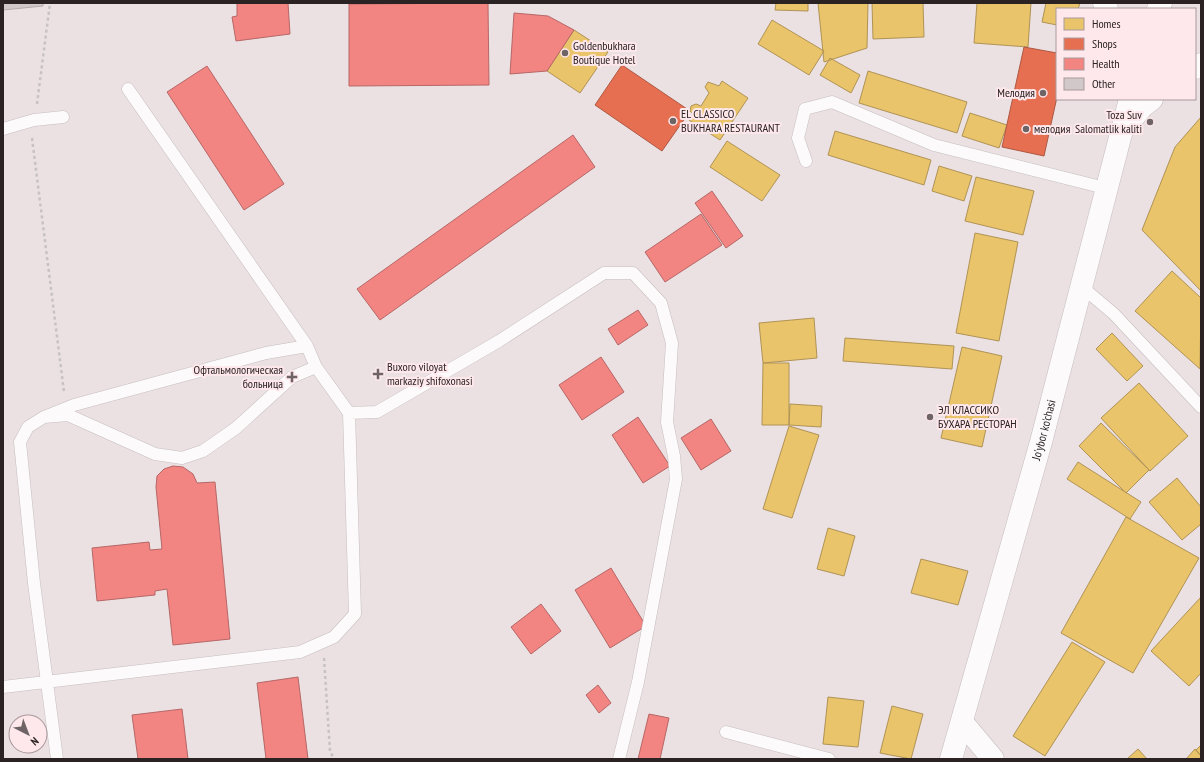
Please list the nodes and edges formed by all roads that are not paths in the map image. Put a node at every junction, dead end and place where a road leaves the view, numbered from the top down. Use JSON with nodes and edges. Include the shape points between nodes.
{"nodes":[{"id":1,"x":128,"y":89,"type":"dead end"},
{"id":2,"x":1130,"y":100,"type":"edge"},
{"id":3,"x":1151,"y":100,"type":"edge"},
{"id":4,"x":63,"y":117,"type":"dead end"},
{"id":5,"x":3,"y":129,"type":"edge"},
{"id":6,"x":1121,"y":132,"type":"junction"},
{"id":7,"x":806,"y":161,"type":"dead end"},
{"id":8,"x":1105,"y":188,"type":"junction"},
{"id":9,"x":1082,"y":287,"type":"junction"},
{"id":10,"x":307,"y":346,"type":"junction"},
{"id":11,"x":316,"y":367,"type":"junction"},
{"id":12,"x":1201,"y":407,"type":"edge"},
{"id":13,"x":349,"y":413,"type":"junction"},
{"id":14,"x":44,"y":417,"type":"junction"},
{"id":15,"x":47,"y":681,"type":"junction"},
{"id":16,"x":3,"y":687,"type":"edge"},
{"id":17,"x":962,"y":722,"type":"junction"},
{"id":18,"x":726,"y":732,"type":"dead end"},
{"id":19,"x":58,"y":759,"type":"edge"},
{"id":20,"x":619,"y":759,"type":"edge"},
{"id":21,"x":829,"y":759,"type":"edge"},
{"id":22,"x":951,"y":759,"type":"edge"},
{"id":23,"x":993,"y":759,"type":"edge"}],
"edges":[{"from":1,"to":10,"type":"lane"},
{"from":2,"to":6,"type":"street","name":"Jo'ybor ko'chasi"},
{"from":3,"to":6,"type":"street"},
{"from":4,"to":5,"type":"lane","via":[[34,120]]},
{"from":6,"to":8,"type":"street","name":"Jo'ybor ko'chasi"},
{"from":7,"to":8,"type":"lane","via":[[798,138],[805,109],[832,102],[934,145]]},
{"from":8,"to":9,"type":"street","name":"Jo'ybor ko'chasi"},
{"from":9,"to":12,"type":"lane","via":[[1114,314]]},
{"from":9,"to":17,"type":"street","name":"Jo'ybor ko'chasi"},
{"from":10,"to":11,"type":"lane"},
{"from":10,"to":14,"type":"lane","via":[[266,353],[66,408]]},
{"from":11,"to":13,"type":"lane"},
{"from":11,"to":14,"type":"lane","via":[[292,377],[236,428],[204,451],[182,458],[155,454],[68,415]]},
{"from":13,"to":15,"type":"lane","via":[[355,614],[334,637],[300,652]]},
{"from":13,"to":20,"type":"lane","via":[[377,412],[499,341],[604,273],[633,273],[661,303],[672,343],[667,422],[676,479],[638,682]]},
{"from":14,"to":15,"type":"lane","via":[[28,427],[20,442]]},
{"from":15,"to":16,"type":"lane"},
{"from":15,"to":19,"type":"lane"},
{"from":17,"to":22,"type":"street","name":"Jo'ybor ko'chasi"},
{"from":17,"to":23,"type":"street"},
{"from":18,"to":21,"type":"lane"}]}
